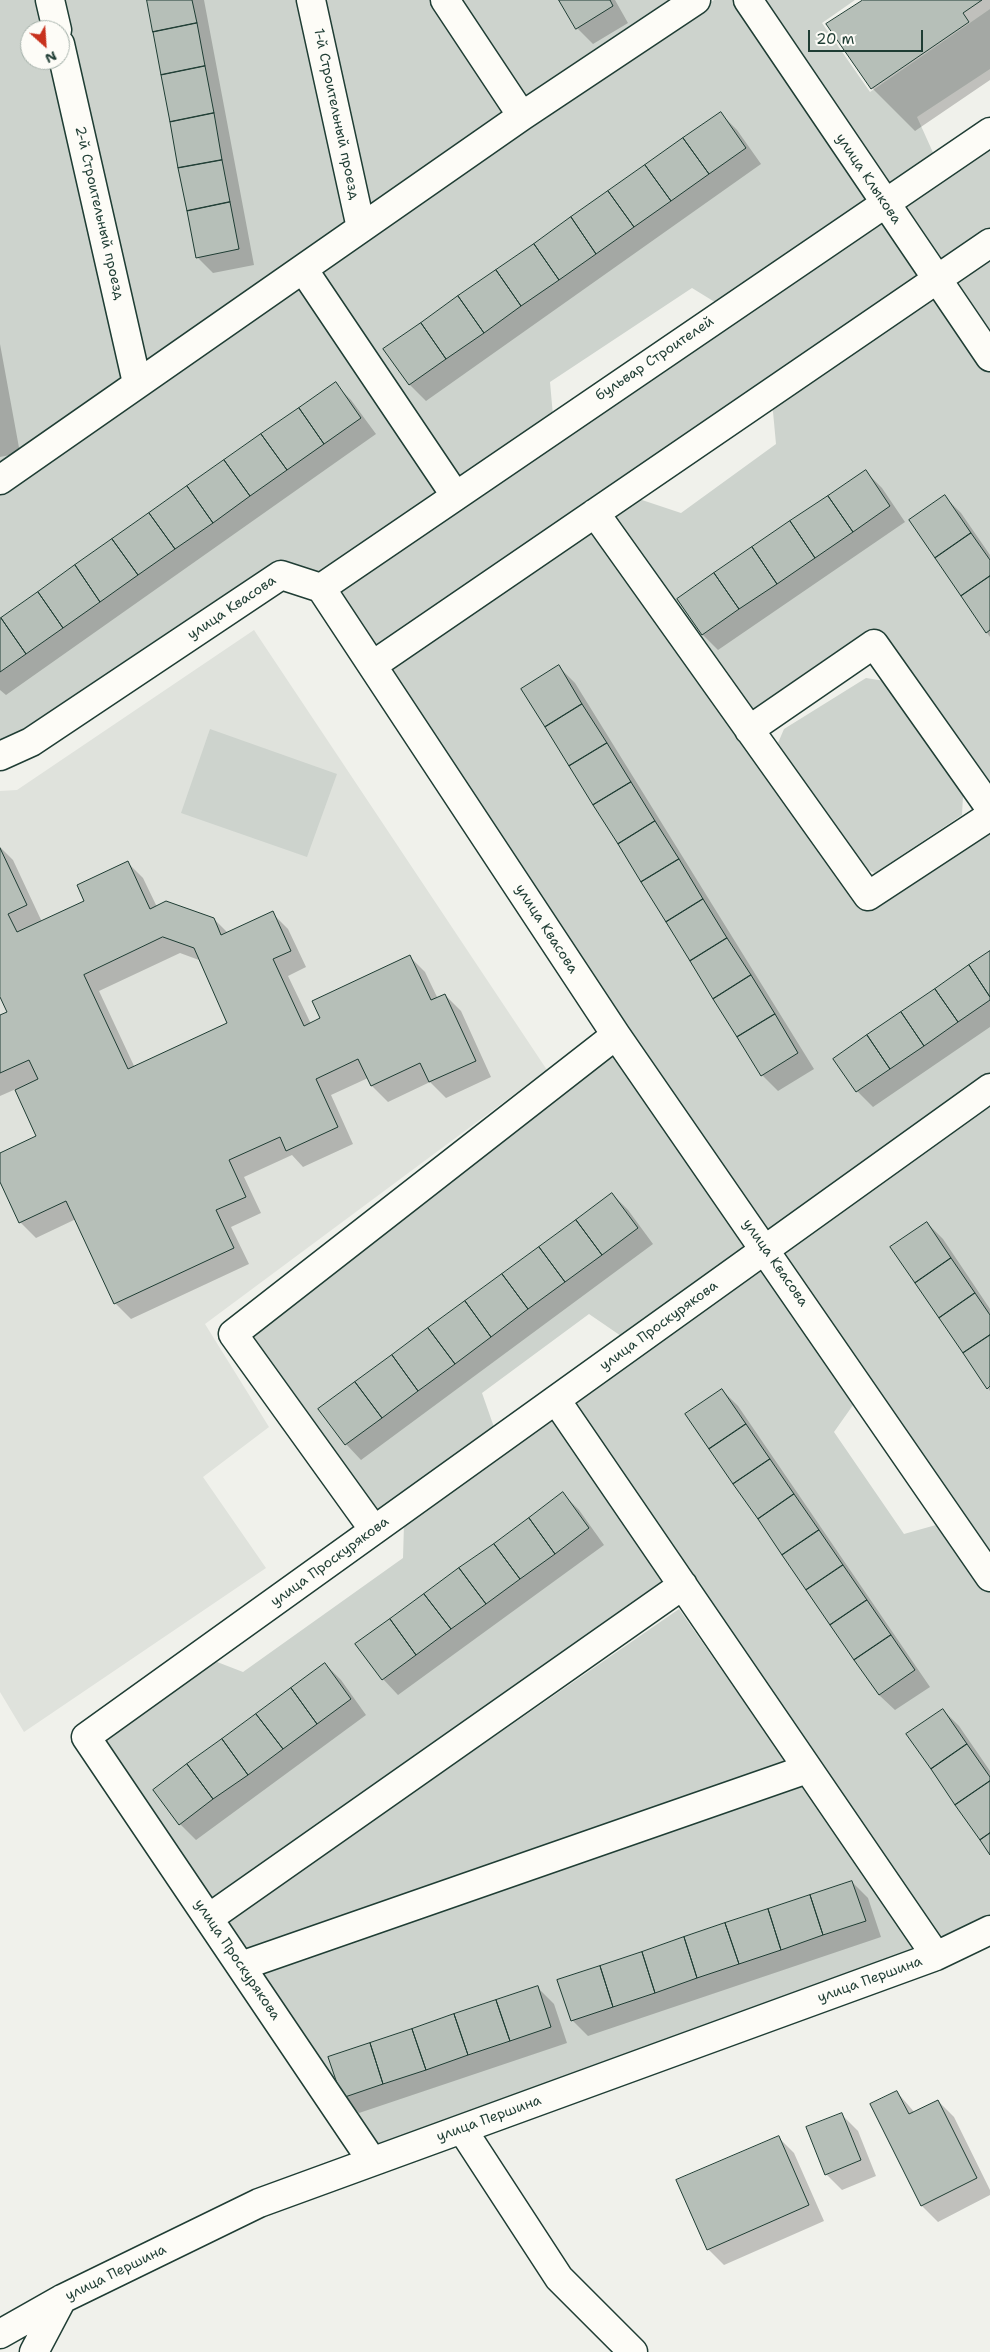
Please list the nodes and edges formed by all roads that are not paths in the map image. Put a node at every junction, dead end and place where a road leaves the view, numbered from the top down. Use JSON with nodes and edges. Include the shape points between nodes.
{"nodes":[{"id":1,"x":50,"y":0,"type":"edge"},
{"id":2,"x":311,"y":0,"type":"edge"},
{"id":3,"x":445,"y":0,"type":"edge"},
{"id":4,"x":696,"y":0,"type":"edge"},
{"id":5,"x":748,"y":0,"type":"edge"},
{"id":6,"x":55,"y":20,"type":"edge"},
{"id":7,"x":66,"y":70,"type":"edge"},
{"id":8,"x":522,"y":116,"type":"junction"},
{"id":9,"x":990,"y":132,"type":"edge"},
{"id":10,"x":885,"y":204,"type":"junction"},
{"id":11,"x":361,"y":228,"type":"junction"},
{"id":12,"x":990,"y":243,"type":"edge"},
{"id":13,"x":303,"y":269,"type":"junction"},
{"id":14,"x":936,"y":280,"type":"junction"},
{"id":15,"x":990,"y":357,"type":"edge"},
{"id":16,"x":137,"y":383,"type":"junction"},
{"id":17,"x":0,"y":480,"type":"edge"},
{"id":18,"x":455,"y":495,"type":"junction"},
{"id":19,"x":596,"y":513,"type":"junction"},
{"id":20,"x":320,"y":588,"type":"junction"},
{"id":21,"x":373,"y":665,"type":"junction"},
{"id":22,"x":749,"y":730,"type":"junction"},
{"id":23,"x":0,"y":756,"type":"edge"},
{"id":24,"x":990,"y":808,"type":"edge"},
{"id":25,"x":990,"y":816,"type":"edge"},
{"id":26,"x":616,"y":1035,"type":"junction"},
{"id":27,"x":990,"y":1088,"type":"edge"},
{"id":28,"x":765,"y":1249,"type":"junction"},
{"id":29,"x":556,"y":1400,"type":"junction"},
{"id":30,"x":374,"y":1530,"type":"junction"},
{"id":31,"x":990,"y":1577,"type":"edge"},
{"id":32,"x":683,"y":1585,"type":"junction"},
{"id":33,"x":807,"y":1769,"type":"junction"},
{"id":34,"x":209,"y":1918,"type":"junction"},
{"id":35,"x":990,"y":1930,"type":"edge"},
{"id":36,"x":936,"y":1956,"type":"junction"},
{"id":37,"x":241,"y":1966,"type":"junction"},
{"id":38,"x":462,"y":2129,"type":"junction"},
{"id":39,"x":372,"y":2161,"type":"junction"},
{"id":40,"x":62,"y":2300,"type":"junction"},
{"id":41,"x":0,"y":2334,"type":"edge"},
{"id":42,"x":34,"y":2352,"type":"edge"},
{"id":43,"x":633,"y":2352,"type":"edge"}],
"edges":[{"from":1,"to":6,"type":"street"},
{"from":2,"to":11,"type":"street","name":"1-й Строительный проезд"},
{"from":3,"to":8,"type":"street"},
{"from":4,"to":8,"type":"street"},
{"from":5,"to":10,"type":"street","name":"улица Клыкова"},
{"from":7,"to":16,"type":"street","name":"2-й Строительный проезд"},
{"from":8,"to":11,"type":"street"},
{"from":9,"to":10,"type":"street","name":"бульвар Строителей"},
{"from":10,"to":14,"type":"street","name":"улица Клыкова"},
{"from":10,"to":18,"type":"street","name":"бульвар Строителей"},
{"from":11,"to":13,"type":"street"},
{"from":12,"to":14,"type":"street"},
{"from":13,"to":16,"type":"street"},
{"from":13,"to":18,"type":"street"},
{"from":14,"to":15,"type":"street","name":"улица Клыкова"},
{"from":14,"to":19,"type":"street"},
{"from":16,"to":17,"type":"street"},
{"from":18,"to":20,"type":"street","name":"бульвар Строителей"},
{"from":19,"to":21,"type":"street"},
{"from":19,"to":22,"type":"street"},
{"from":20,"to":21,"type":"street","name":"улица Квасова"},
{"from":20,"to":23,"type":"street","name":"улица Квасова","via":[[281,575],[31,742]]},
{"from":21,"to":26,"type":"street","name":"улица Квасова"},
{"from":22,"to":24,"type":"street","via":[[874,644]]},
{"from":22,"to":25,"type":"street","via":[[868,896]]},
{"from":26,"to":28,"type":"street","name":"улица Квасова"},
{"from":26,"to":30,"type":"street","via":[[233,1334]]},
{"from":27,"to":28,"type":"street","name":"улица Проскурякова"},
{"from":28,"to":29,"type":"street","name":"улица Проскурякова"},
{"from":28,"to":31,"type":"street","name":"улица Квасова"},
{"from":29,"to":30,"type":"street","name":"улица Проскурякова"},
{"from":29,"to":32,"type":"street"},
{"from":30,"to":34,"type":"street","name":"улица Проскурякова","via":[[86,1737]]},
{"from":32,"to":33,"type":"street"},
{"from":32,"to":34,"type":"street"},
{"from":33,"to":36,"type":"street"},
{"from":33,"to":37,"type":"street"},
{"from":34,"to":37,"type":"street","name":"улица Проскурякова"},
{"from":35,"to":36,"type":"street","name":"улица Першина"},
{"from":36,"to":38,"type":"street","name":"улица Першина"},
{"from":37,"to":39,"type":"street","name":"улица Проскурякова"},
{"from":38,"to":39,"type":"street","name":"улица Першина"},
{"from":38,"to":43,"type":"street","via":[[559,2278]]},
{"from":39,"to":40,"type":"street","name":"улица Першина","via":[[259,2203]]},
{"from":40,"to":41,"type":"street","name":"улица Першина"},
{"from":40,"to":42,"type":"street"}]}
